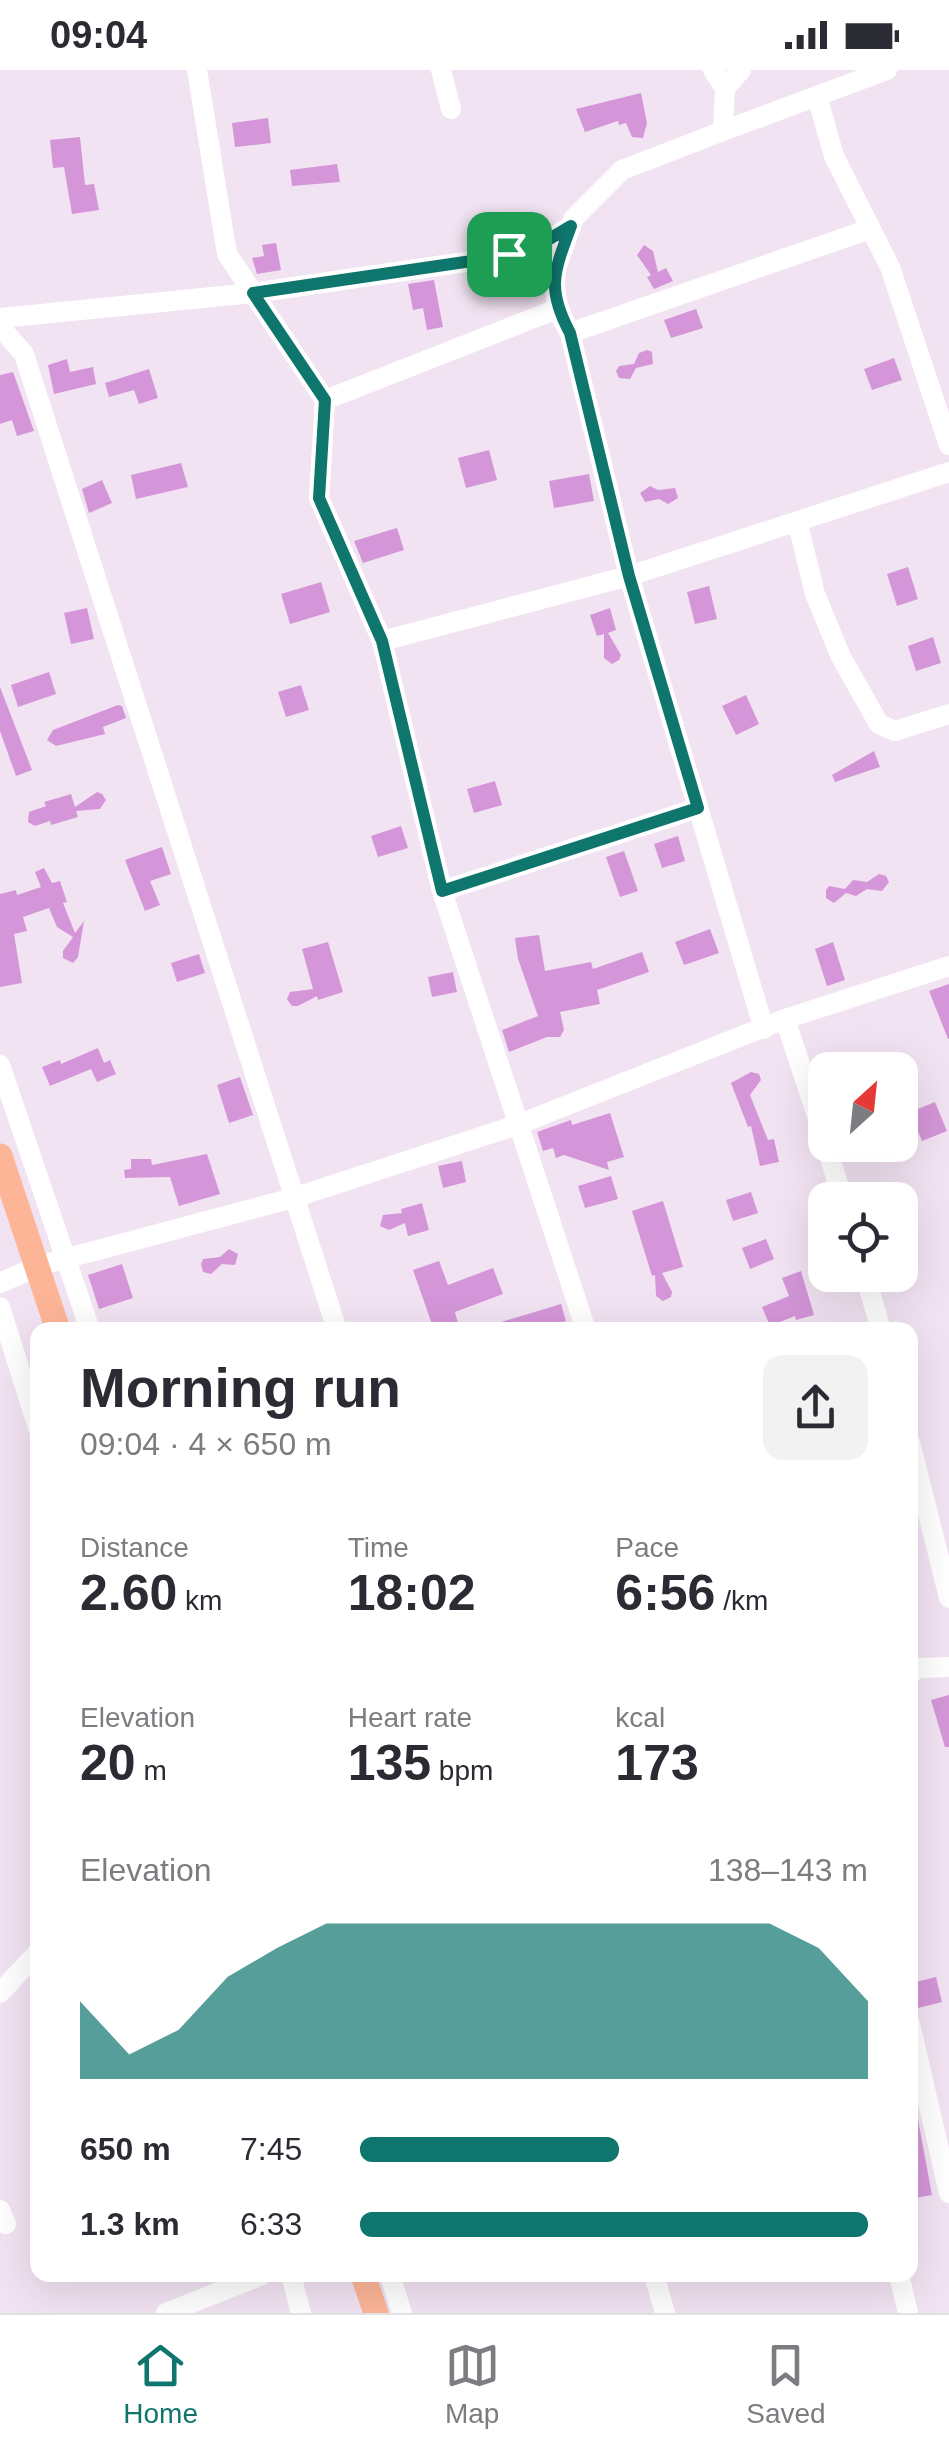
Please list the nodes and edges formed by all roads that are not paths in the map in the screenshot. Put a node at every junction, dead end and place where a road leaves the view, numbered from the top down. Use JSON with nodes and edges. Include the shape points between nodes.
{"nodes":[{"id":1,"x":197,"y":70,"type":"edge"},
{"id":2,"x":440,"y":70,"type":"edge"},
{"id":3,"x":712,"y":70,"type":"edge"},
{"id":4,"x":741,"y":70,"type":"edge"},
{"id":5,"x":887,"y":70,"type":"edge"},
{"id":6,"x":725,"y":88,"type":"junction"},
{"id":7,"x":817,"y":96,"type":"junction"},
{"id":8,"x":452,"y":110,"type":"dead end"},
{"id":9,"x":723,"y":132,"type":"junction"},
{"id":10,"x":571,"y":226,"type":"junction"},
{"id":11,"x":870,"y":229,"type":"junction"},
{"id":12,"x":253,"y":293,"type":"junction"},
{"id":13,"x":557,"y":309,"type":"junction"},
{"id":14,"x":0,"y":318,"type":"edge"},
{"id":15,"x":0,"y":327,"type":"edge"},
{"id":16,"x":570,"y":333,"type":"junction"},
{"id":17,"x":325,"y":400,"type":"junction"},
{"id":18,"x":949,"y":445,"type":"edge"},
{"id":19,"x":949,"y":472,"type":"edge"},
{"id":20,"x":798,"y":524,"type":"junction"},
{"id":21,"x":629,"y":576,"type":"junction"},
{"id":22,"x":382,"y":641,"type":"junction"},
{"id":23,"x":949,"y":714,"type":"edge"},
{"id":24,"x":698,"y":808,"type":"junction"},
{"id":25,"x":442,"y":891,"type":"junction"},
{"id":26,"x":949,"y":966,"type":"edge"},
{"id":27,"x":786,"y":1019,"type":"junction"},
{"id":28,"x":764,"y":1029,"type":"junction"},
{"id":29,"x":0,"y":1066,"type":"edge"},
{"id":30,"x":808,"y":1087,"type":"edge"},
{"id":31,"x":517,"y":1125,"type":"junction"},
{"id":32,"x":0,"y":1156,"type":"edge"},
{"id":33,"x":294,"y":1198,"type":"junction"},
{"id":34,"x":66,"y":1260,"type":"junction"},
{"id":35,"x":38,"y":1266,"type":"junction"},
{"id":36,"x":0,"y":1283,"type":"edge"},
{"id":37,"x":870,"y":1292,"type":"edge"},
{"id":38,"x":0,"y":1307,"type":"edge"},
{"id":39,"x":56,"y":1322,"type":"edge"},
{"id":40,"x":87,"y":1322,"type":"edge"},
{"id":41,"x":335,"y":1322,"type":"edge"},
{"id":42,"x":583,"y":1322,"type":"edge"},
{"id":43,"x":879,"y":1322,"type":"edge"},
{"id":44,"x":30,"y":1403,"type":"edge"},
{"id":45,"x":918,"y":1474,"type":"edge"},
{"id":46,"x":949,"y":1598,"type":"edge"},
{"id":47,"x":949,"y":1666,"type":"edge"},
{"id":48,"x":918,"y":1668,"type":"edge"},
{"id":49,"x":30,"y":1961,"type":"edge"},
{"id":50,"x":0,"y":1993,"type":"edge"},
{"id":51,"x":918,"y":2059,"type":"edge"},
{"id":52,"x":949,"y":2194,"type":"edge"},
{"id":53,"x":244,"y":2282,"type":"edge"},
{"id":54,"x":293,"y":2282,"type":"edge"},
{"id":55,"x":366,"y":2282,"type":"edge"},
{"id":56,"x":392,"y":2282,"type":"edge"},
{"id":57,"x":656,"y":2282,"type":"edge"},
{"id":58,"x":900,"y":2282,"type":"edge"},
{"id":59,"x":166,"y":2313,"type":"edge"},
{"id":60,"x":300,"y":2313,"type":"edge"},
{"id":61,"x":376,"y":2313,"type":"edge"},
{"id":62,"x":402,"y":2313,"type":"edge"},
{"id":63,"x":665,"y":2313,"type":"edge"},
{"id":64,"x":908,"y":2313,"type":"edge"}],
"edges":[{"from":1,"to":12,"type":"street","via":[[227,254]]},
{"from":2,"to":8,"type":"street"},
{"from":3,"to":6,"type":"street"},
{"from":4,"to":6,"type":"street"},
{"from":5,"to":7,"type":"street"},
{"from":6,"to":9,"type":"street"},
{"from":7,"to":9,"type":"street"},
{"from":7,"to":11,"type":"street","via":[[834,156]]},
{"from":9,"to":10,"type":"street","via":[[622,170]]},
{"from":10,"to":12,"type":"street","via":[[526,253]]},
{"from":10,"to":13,"type":"street","via":[[554,273]]},
{"from":11,"to":16,"type":"street"},
{"from":11,"to":18,"type":"street","via":[[890,267]]},
{"from":12,"to":14,"type":"street"},
{"from":12,"to":17,"type":"street"},
{"from":13,"to":16,"type":"street"},
{"from":13,"to":17,"type":"street"},
{"from":15,"to":33,"type":"street","via":[[24,354]]},
{"from":16,"to":21,"type":"street"},
{"from":17,"to":22,"type":"street","via":[[319,498]]},
{"from":19,"to":20,"type":"street"},
{"from":20,"to":21,"type":"street"},
{"from":20,"to":23,"type":"street","via":[[815,594],[879,724],[895,731]]},
{"from":21,"to":22,"type":"street"},
{"from":21,"to":24,"type":"street"},
{"from":22,"to":25,"type":"street"},
{"from":24,"to":25,"type":"street"},
{"from":24,"to":28,"type":"street"},
{"from":25,"to":31,"type":"street"},
{"from":26,"to":27,"type":"street"},
{"from":27,"to":28,"type":"street"},
{"from":27,"to":30,"type":"street"},
{"from":28,"to":31,"type":"street"},
{"from":29,"to":34,"type":"street"},
{"from":31,"to":33,"type":"street"},
{"from":31,"to":42,"type":"street"},
{"from":32,"to":35,"type":"main road"},
{"from":33,"to":34,"type":"street"},
{"from":33,"to":41,"type":"street"},
{"from":34,"to":35,"type":"street"},
{"from":34,"to":40,"type":"street"},
{"from":35,"to":36,"type":"street"},
{"from":35,"to":39,"type":"main road"},
{"from":37,"to":43,"type":"street"},
{"from":38,"to":44,"type":"street"},
{"from":45,"to":46,"type":"street"},
{"from":47,"to":48,"type":"street"},
{"from":49,"to":50,"type":"street"},
{"from":51,"to":52,"type":"street"},
{"from":53,"to":59,"type":"street"},
{"from":54,"to":60,"type":"street"},
{"from":55,"to":61,"type":"main road"},
{"from":56,"to":62,"type":"street"},
{"from":57,"to":63,"type":"street"},
{"from":58,"to":64,"type":"street"}]}
